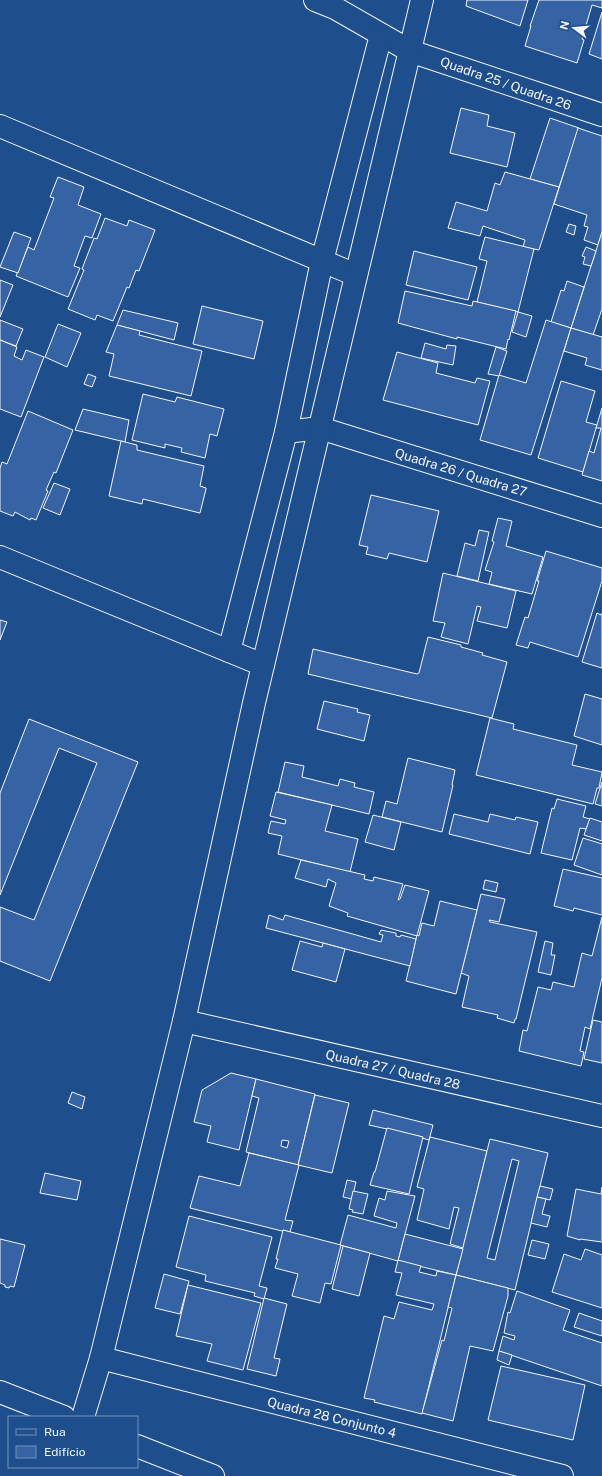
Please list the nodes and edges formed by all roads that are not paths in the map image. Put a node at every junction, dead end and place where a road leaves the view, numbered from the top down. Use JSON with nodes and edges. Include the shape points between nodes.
{"nodes":[{"id":1,"x":315,"y":0,"type":"edge"},
{"id":2,"x":422,"y":0,"type":"edge"},
{"id":3,"x":381,"y":35,"type":"junction"},
{"id":4,"x":410,"y":51,"type":"junction"},
{"id":5,"x":602,"y":115,"type":"edge"},
{"id":6,"x":0,"y":126,"type":"edge"},
{"id":7,"x":322,"y":262,"type":"junction"},
{"id":8,"x":356,"y":275,"type":"junction"},
{"id":9,"x":320,"y":428,"type":"junction"},
{"id":10,"x":286,"y":432,"type":"junction"},
{"id":11,"x":602,"y":516,"type":"edge"},
{"id":12,"x":0,"y":557,"type":"edge"},
{"id":13,"x":229,"y":651,"type":"junction"},
{"id":14,"x":263,"y":665,"type":"junction"},
{"id":15,"x":184,"y":1022,"type":"junction"},
{"id":16,"x":602,"y":1116,"type":"edge"},
{"id":17,"x":101,"y":1358,"type":"junction"},
{"id":18,"x":0,"y":1392,"type":"edge"},
{"id":19,"x":61,"y":1416,"type":"edge"},
{"id":20,"x":83,"y":1416,"type":"edge"},
{"id":21,"x":138,"y":1446,"type":"edge"},
{"id":22,"x":213,"y":1476,"type":"edge"},
{"id":23,"x":562,"y":1476,"type":"edge"}],
"edges":[{"from":1,"to":3,"type":"street","name":"Quadra 25 / Quadra 26","via":[[335,8]]},
{"from":2,"to":4,"type":"street"},
{"from":3,"to":4,"type":"street","name":"Quadra 25 / Quadra 26"},
{"from":3,"to":7,"type":"street"},
{"from":4,"to":5,"type":"street","name":"Quadra 25 / Quadra 26"},
{"from":4,"to":8,"type":"street"},
{"from":6,"to":7,"type":"street"},
{"from":7,"to":8,"type":"street"},
{"from":7,"to":10,"type":"street"},
{"from":8,"to":9,"type":"street"},
{"from":9,"to":10,"type":"street"},
{"from":9,"to":11,"type":"street","name":"Quadra 26 / Quadra 27"},
{"from":9,"to":14,"type":"street"},
{"from":10,"to":13,"type":"street"},
{"from":12,"to":13,"type":"street"},
{"from":13,"to":14,"type":"street"},
{"from":14,"to":15,"type":"street"},
{"from":15,"to":16,"type":"street","name":"Quadra 27 / Quadra 28"},
{"from":15,"to":17,"type":"street"},
{"from":17,"to":20,"type":"street"},
{"from":17,"to":23,"type":"street","name":"Quadra 28 Conjunto 4"},
{"from":18,"to":19,"type":"street"},
{"from":21,"to":22,"type":"street"}]}
